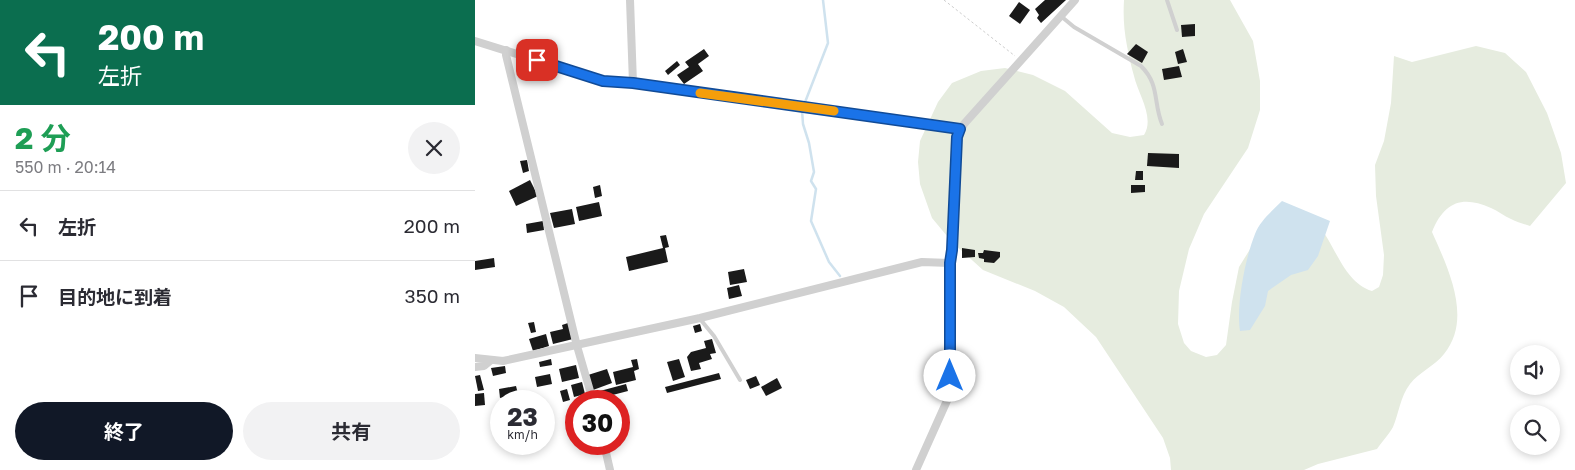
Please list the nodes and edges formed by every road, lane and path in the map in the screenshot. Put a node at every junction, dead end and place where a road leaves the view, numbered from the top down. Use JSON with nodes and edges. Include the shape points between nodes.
{"nodes":[{"id":1,"x":630,"y":0,"type":"edge"},
{"id":2,"x":944,"y":0,"type":"edge"},
{"id":3,"x":1075,"y":0,"type":"edge"},
{"id":4,"x":1167,"y":0,"type":"edge"},
{"id":5,"x":1062,"y":17,"type":"junction"},
{"id":6,"x":1177,"y":30,"type":"dead end"},
{"id":7,"x":475,"y":41,"type":"edge"},
{"id":8,"x":506,"y":50,"type":"junction"},
{"id":9,"x":1021,"y":61,"type":"junction"},
{"id":10,"x":633,"y":83,"type":"junction"},
{"id":11,"x":1162,"y":124,"type":"dead end"},
{"id":12,"x":960,"y":129,"type":"junction"},
{"id":13,"x":950,"y":263,"type":"junction"},
{"id":14,"x":699,"y":318,"type":"junction"},
{"id":15,"x":577,"y":346,"type":"junction"},
{"id":16,"x":475,"y":358,"type":"edge"},
{"id":17,"x":490,"y":361,"type":"junction"},
{"id":18,"x":475,"y":367,"type":"edge"},
{"id":19,"x":740,"y":380,"type":"dead end"},
{"id":20,"x":590,"y":390,"type":"edge"},
{"id":21,"x":607,"y":455,"type":"edge"},
{"id":22,"x":610,"y":470,"type":"edge"},
{"id":23,"x":916,"y":470,"type":"edge"}],
"edges":[{"from":1,"to":10,"type":"street"},
{"from":2,"to":9,"type":"path"},
{"from":3,"to":5,"type":"street"},
{"from":4,"to":6,"type":"lane"},
{"from":5,"to":9,"type":"street"},
{"from":5,"to":11,"type":"lane","via":[[1147,72],[1158,97]]},
{"from":7,"to":8,"type":"street"},
{"from":8,"to":10,"type":"street","via":[[603,81]]},
{"from":8,"to":15,"type":"street"},
{"from":9,"to":12,"type":"street"},
{"from":10,"to":12,"type":"street"},
{"from":12,"to":13,"type":"street"},
{"from":13,"to":14,"type":"street","via":[[922,262]]},
{"from":13,"to":23,"type":"street","via":[[950,394]]},
{"from":14,"to":15,"type":"street"},
{"from":14,"to":19,"type":"lane","via":[[714,336]]},
{"from":15,"to":17,"type":"street"},
{"from":15,"to":20,"type":"street"},
{"from":16,"to":17,"type":"street"},
{"from":17,"to":18,"type":"street"},
{"from":21,"to":22,"type":"street"}]}
